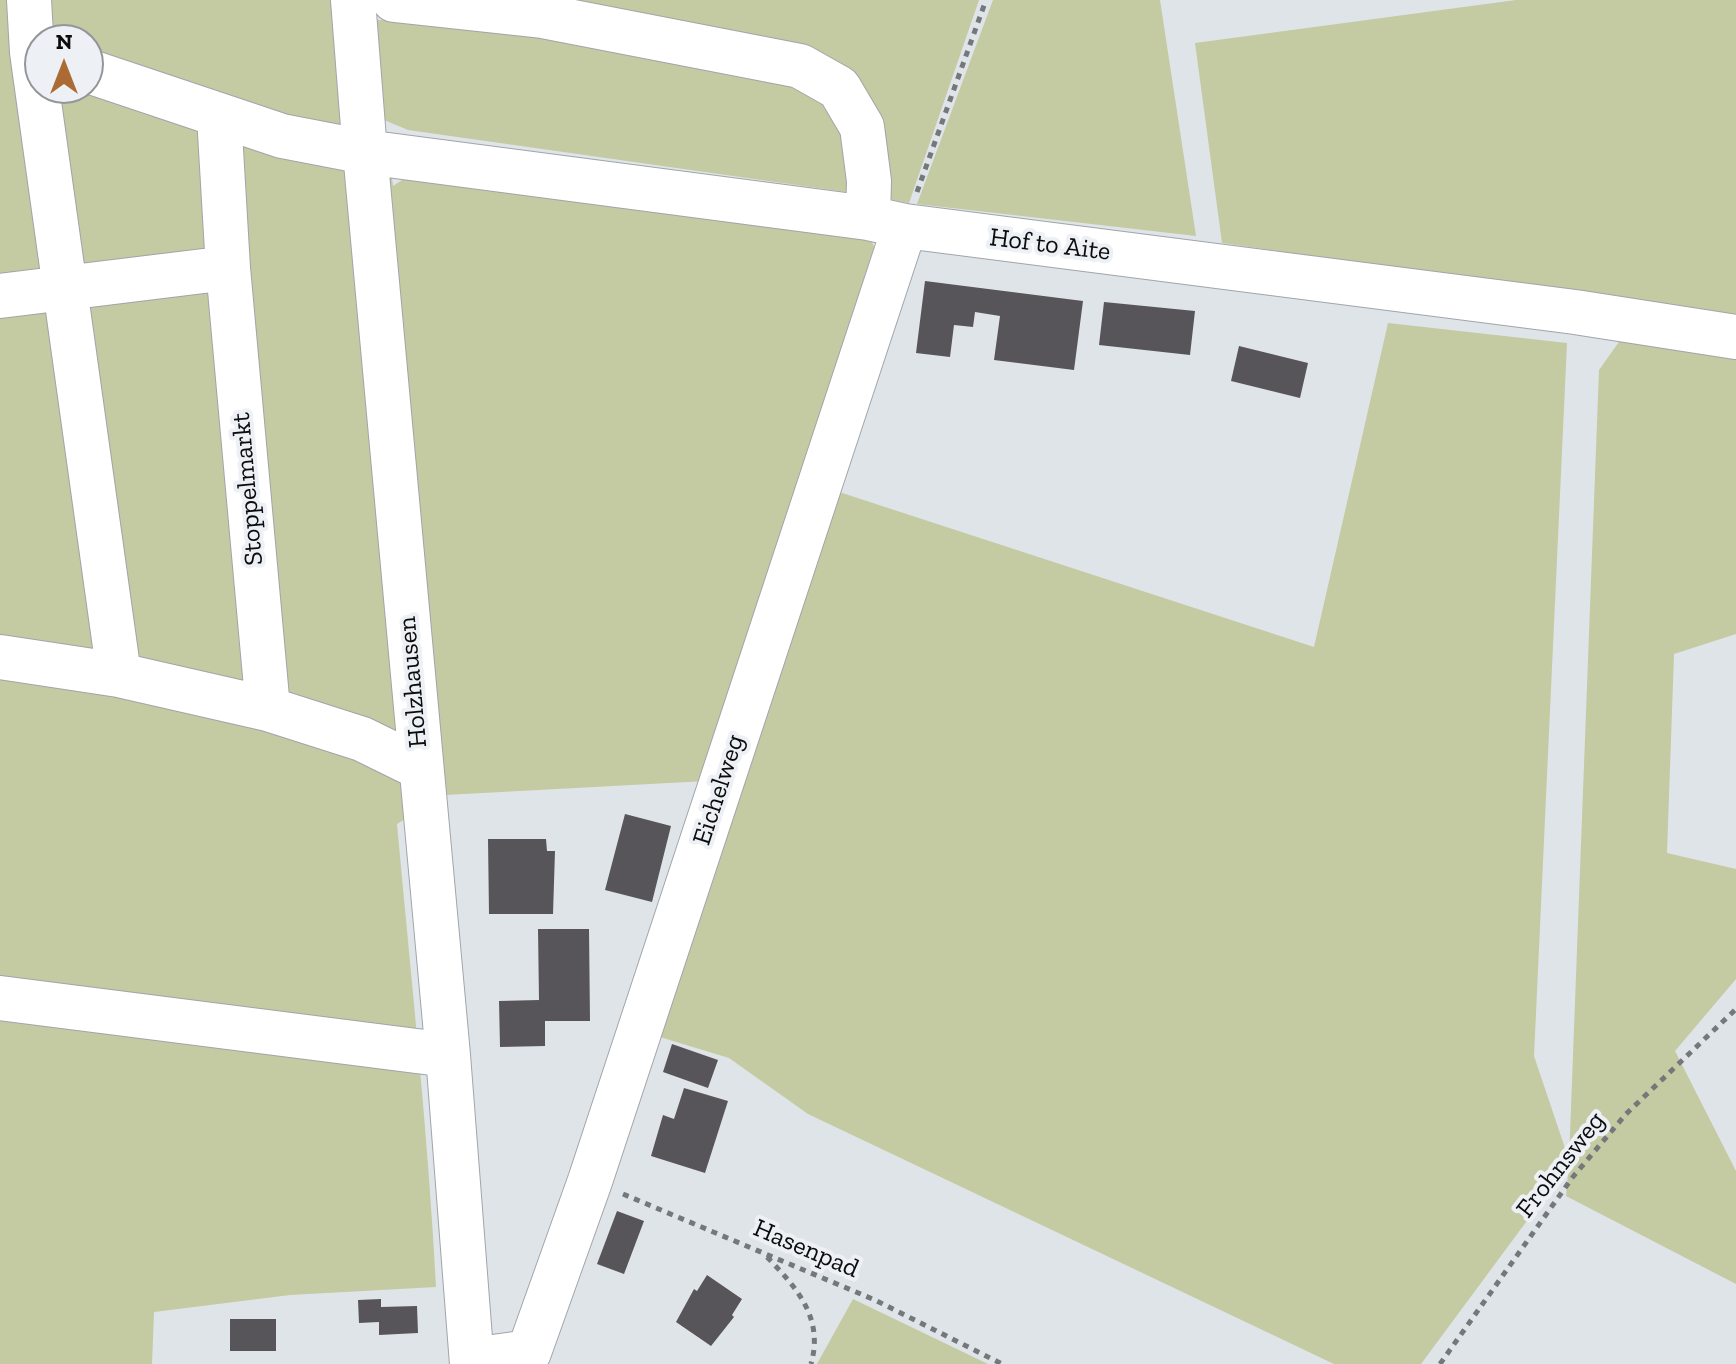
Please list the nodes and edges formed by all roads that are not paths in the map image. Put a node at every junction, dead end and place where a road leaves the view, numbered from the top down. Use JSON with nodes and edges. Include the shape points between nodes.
{"nodes":[{"id":1,"x":29,"y":0,"type":"edge"},
{"id":2,"x":353,"y":0,"type":"edge"},
{"id":3,"x":394,"y":0,"type":"edge"},
{"id":4,"x":27,"y":24,"type":"edge"},
{"id":5,"x":104,"y":76,"type":"edge"},
{"id":6,"x":33,"y":104,"type":"edge"},
{"id":7,"x":219,"y":116,"type":"junction"},
{"id":8,"x":365,"y":152,"type":"junction"},
{"id":9,"x":886,"y":222,"type":"junction"},
{"id":10,"x":228,"y":268,"type":"junction"},
{"id":11,"x":65,"y":288,"type":"junction"},
{"id":12,"x":0,"y":296,"type":"edge"},
{"id":13,"x":1736,"y":337,"type":"edge"},
{"id":14,"x":0,"y":657,"type":"edge"},
{"id":15,"x":119,"y":675,"type":"junction"},
{"id":16,"x":268,"y":709,"type":"junction"},
{"id":17,"x":421,"y":768,"type":"junction"},
{"id":18,"x":0,"y":998,"type":"edge"},
{"id":19,"x":448,"y":1055,"type":"junction"},
{"id":20,"x":529,"y":1358,"type":"edge"},
{"id":21,"x":472,"y":1362,"type":"edge"}],
"edges":[{"from":1,"to":4,"type":"street"},
{"from":2,"to":8,"type":"street","name":"Holzhausen"},
{"from":3,"to":9,"type":"street","name":"Eichelweg","via":[[542,16],[800,66],[839,88],[862,127],[869,181]]},
{"from":5,"to":7,"type":"street"},
{"from":6,"to":11,"type":"street"},
{"from":7,"to":8,"type":"street","via":[[282,136]]},
{"from":7,"to":10,"type":"street","name":"Stoppelmarkt"},
{"from":8,"to":9,"type":"street","name":"Hof to Aite"},
{"from":8,"to":17,"type":"street","name":"Holzhausen"},
{"from":9,"to":13,"type":"street","name":"Hof to Aite"},
{"from":9,"to":20,"type":"street","name":"Eichelweg","via":[[590,1181]]},
{"from":10,"to":11,"type":"street"},
{"from":10,"to":16,"type":"street","name":"Stoppelmarkt"},
{"from":11,"to":12,"type":"street"},
{"from":11,"to":15,"type":"street"},
{"from":14,"to":15,"type":"street"},
{"from":15,"to":16,"type":"street"},
{"from":16,"to":17,"type":"street","via":[[362,739]]},
{"from":17,"to":19,"type":"street","name":"Holzhausen"},
{"from":18,"to":19,"type":"street"},
{"from":19,"to":21,"type":"street","name":"Holzhausen"},
{"from":20,"to":21,"type":"street","name":"Eichelweg"}]}
